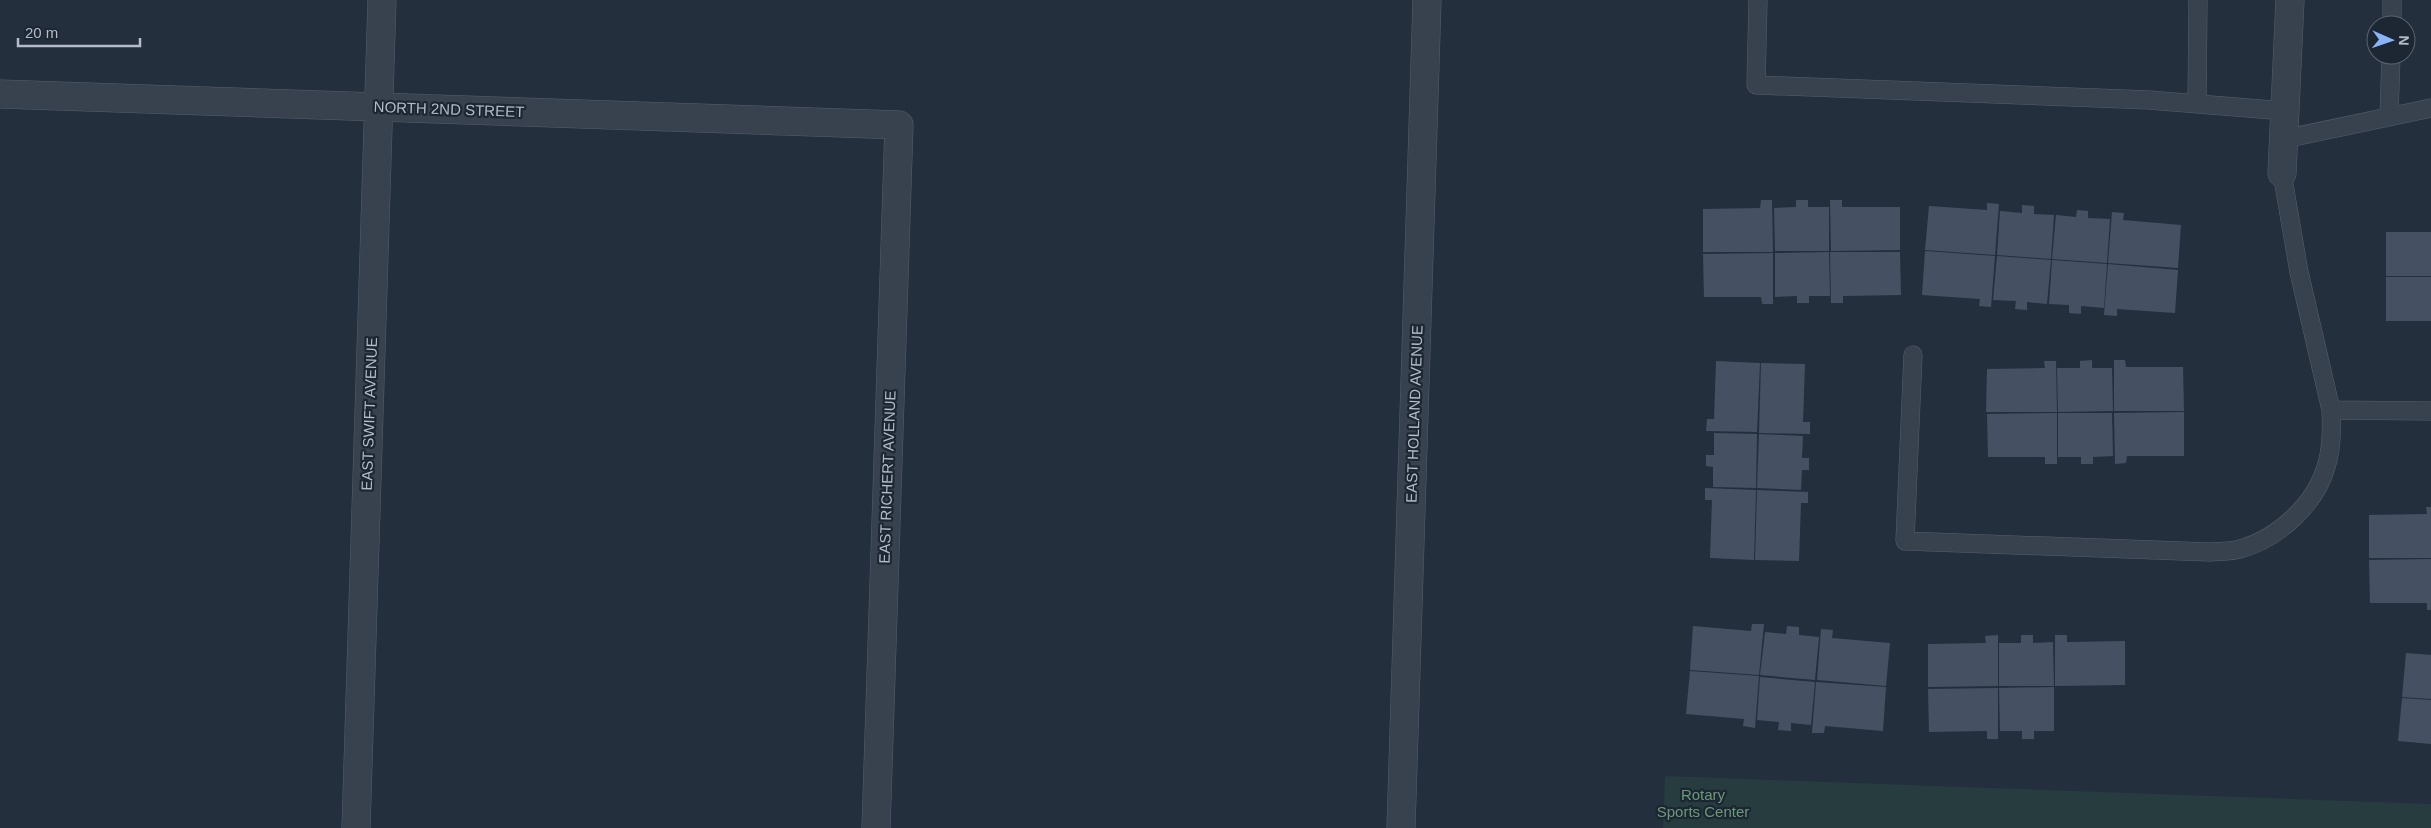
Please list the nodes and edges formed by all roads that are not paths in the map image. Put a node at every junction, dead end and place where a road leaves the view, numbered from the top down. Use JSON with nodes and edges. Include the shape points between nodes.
{"nodes":[{"id":1,"x":382,"y":0,"type":"edge"},
{"id":2,"x":1427,"y":0,"type":"edge"},
{"id":3,"x":1758,"y":0,"type":"edge"},
{"id":4,"x":2198,"y":0,"type":"edge"},
{"id":5,"x":2290,"y":0,"type":"edge"},
{"id":6,"x":2392,"y":0,"type":"edge"},
{"id":7,"x":2392,"y":15,"type":"edge"},
{"id":8,"x":2391,"y":65,"type":"edge"},
{"id":9,"x":0,"y":94,"type":"edge"},
{"id":10,"x":2197,"y":104,"type":"junction"},
{"id":11,"x":379,"y":106,"type":"junction"},
{"id":12,"x":2431,"y":108,"type":"edge"},
{"id":13,"x":2284,"y":111,"type":"junction"},
{"id":14,"x":2389,"y":117,"type":"junction"},
{"id":15,"x":898,"y":125,"type":"joint"},
{"id":16,"x":2284,"y":140,"type":"junction"},
{"id":17,"x":2282,"y":173,"type":"joint"},
{"id":18,"x":1914,"y":355,"type":"dead end"},
{"id":19,"x":2331,"y":410,"type":"junction"},
{"id":20,"x":2431,"y":411,"type":"edge"},
{"id":21,"x":356,"y":828,"type":"edge"},
{"id":22,"x":876,"y":828,"type":"edge"},
{"id":23,"x":1401,"y":828,"type":"edge"}],
"edges":[{"from":1,"to":11,"type":"street","name":"EAST SWIFT AVENUE"},
{"from":2,"to":23,"type":"street","name":"EAST HOLLAND AVENUE"},
{"from":3,"to":10,"type":"lane","via":[[1756,85]]},
{"from":4,"to":10,"type":"lane"},
{"from":5,"to":13,"type":"street"},
{"from":6,"to":7,"type":"lane"},
{"from":8,"to":14,"type":"lane"},
{"from":9,"to":11,"type":"street","name":"NORTH 2ND STREET"},
{"from":10,"to":13,"type":"lane"},
{"from":11,"to":15,"type":"street","name":"NORTH 2ND STREET"},
{"from":11,"to":21,"type":"street","name":"EAST SWIFT AVENUE"},
{"from":12,"to":14,"type":"lane"},
{"from":13,"to":16,"type":"street"},
{"from":14,"to":16,"type":"lane"},
{"from":15,"to":22,"type":"street","name":"EAST RICHERT AVENUE"},
{"from":16,"to":17,"type":"street"},
{"from":17,"to":19,"type":"lane","via":[[2299,272]]},
{"from":18,"to":19,"type":"lane","via":[[1905,541],[2209,552],[2238,550],[2277,532],[2307,503],[2326,468],[2332,432]]},
{"from":19,"to":20,"type":"lane"}]}
